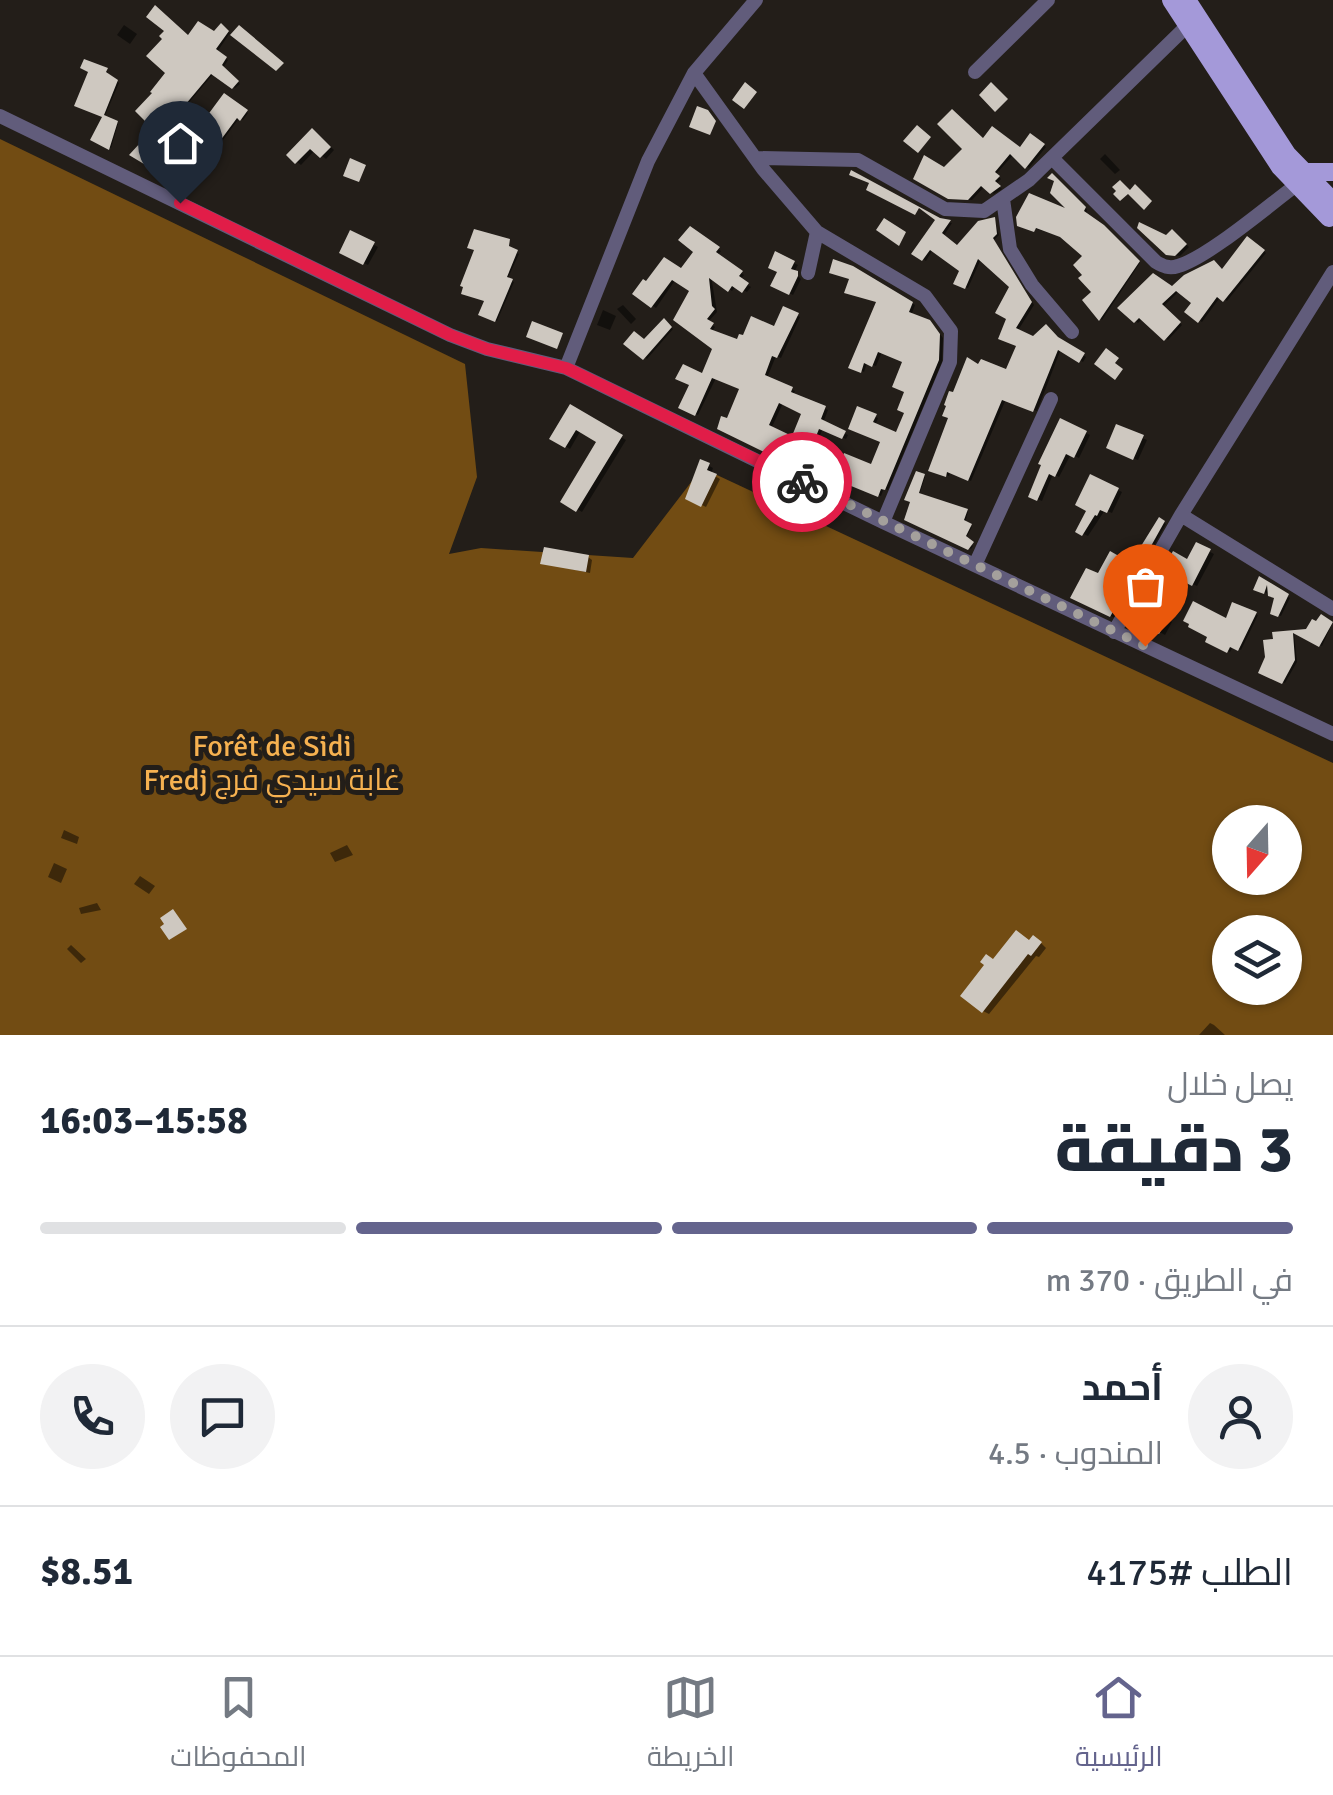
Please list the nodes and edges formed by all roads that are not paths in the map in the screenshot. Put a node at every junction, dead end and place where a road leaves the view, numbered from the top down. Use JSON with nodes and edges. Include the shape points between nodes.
{"nodes":[{"id":1,"x":756,"y":0,"type":"edge"},
{"id":2,"x":1048,"y":0,"type":"edge"},
{"id":3,"x":1171,"y":0,"type":"edge"},
{"id":4,"x":1186,"y":0,"type":"edge"},
{"id":5,"x":1187,"y":26,"type":"junction"},
{"id":6,"x":975,"y":72,"type":"dead end"},
{"id":7,"x":694,"y":74,"type":"junction"},
{"id":8,"x":0,"y":116,"type":"edge"},
{"id":9,"x":756,"y":158,"type":"junction"},
{"id":10,"x":1052,"y":158,"type":"junction"},
{"id":11,"x":1333,"y":172,"type":"edge"},
{"id":12,"x":1298,"y":179,"type":"junction"},
{"id":13,"x":1003,"y":199,"type":"junction"},
{"id":14,"x":1332,"y":215,"type":"edge"},
{"id":15,"x":817,"y":232,"type":"junction"},
{"id":16,"x":1333,"y":272,"type":"edge"},
{"id":17,"x":808,"y":274,"type":"dead end"},
{"id":18,"x":1072,"y":332,"type":"dead end"},
{"id":19,"x":566,"y":368,"type":"junction"},
{"id":20,"x":1052,"y":399,"type":"dead end"},
{"id":21,"x":1181,"y":515,"type":"junction"},
{"id":22,"x":883,"y":522,"type":"junction"},
{"id":23,"x":974,"y":566,"type":"junction"},
{"id":24,"x":1333,"y":609,"type":"edge"},
{"id":25,"x":1114,"y":632,"type":"junction"},
{"id":26,"x":1333,"y":733,"type":"edge"}],
"edges":[{"from":1,"to":7,"type":"street"},
{"from":2,"to":6,"type":"street"},
{"from":3,"to":5,"type":"main road"},
{"from":4,"to":12,"type":"main road"},
{"from":5,"to":10,"type":"street"},
{"from":5,"to":12,"type":"main road"},
{"from":7,"to":9,"type":"street"},
{"from":7,"to":19,"type":"street","via":[[648,160]]},
{"from":8,"to":19,"type":"street","via":[[450,335]]},
{"from":9,"to":13,"type":"street","via":[[858,160],[944,209],[984,212]]},
{"from":9,"to":15,"type":"street"},
{"from":10,"to":12,"type":"street","via":[[1167,267],[1217,243]]},
{"from":10,"to":13,"type":"street"},
{"from":11,"to":12,"type":"main road"},
{"from":12,"to":14,"type":"main road"},
{"from":13,"to":18,"type":"street","via":[[1010,249]]},
{"from":15,"to":17,"type":"street"},
{"from":15,"to":22,"type":"street","via":[[926,296],[951,331],[950,362]]},
{"from":16,"to":21,"type":"street"},
{"from":19,"to":22,"type":"street"},
{"from":20,"to":23,"type":"street"},
{"from":21,"to":24,"type":"street"},
{"from":21,"to":25,"type":"street"},
{"from":22,"to":23,"type":"street"},
{"from":23,"to":25,"type":"street"},
{"from":25,"to":26,"type":"street"}]}
